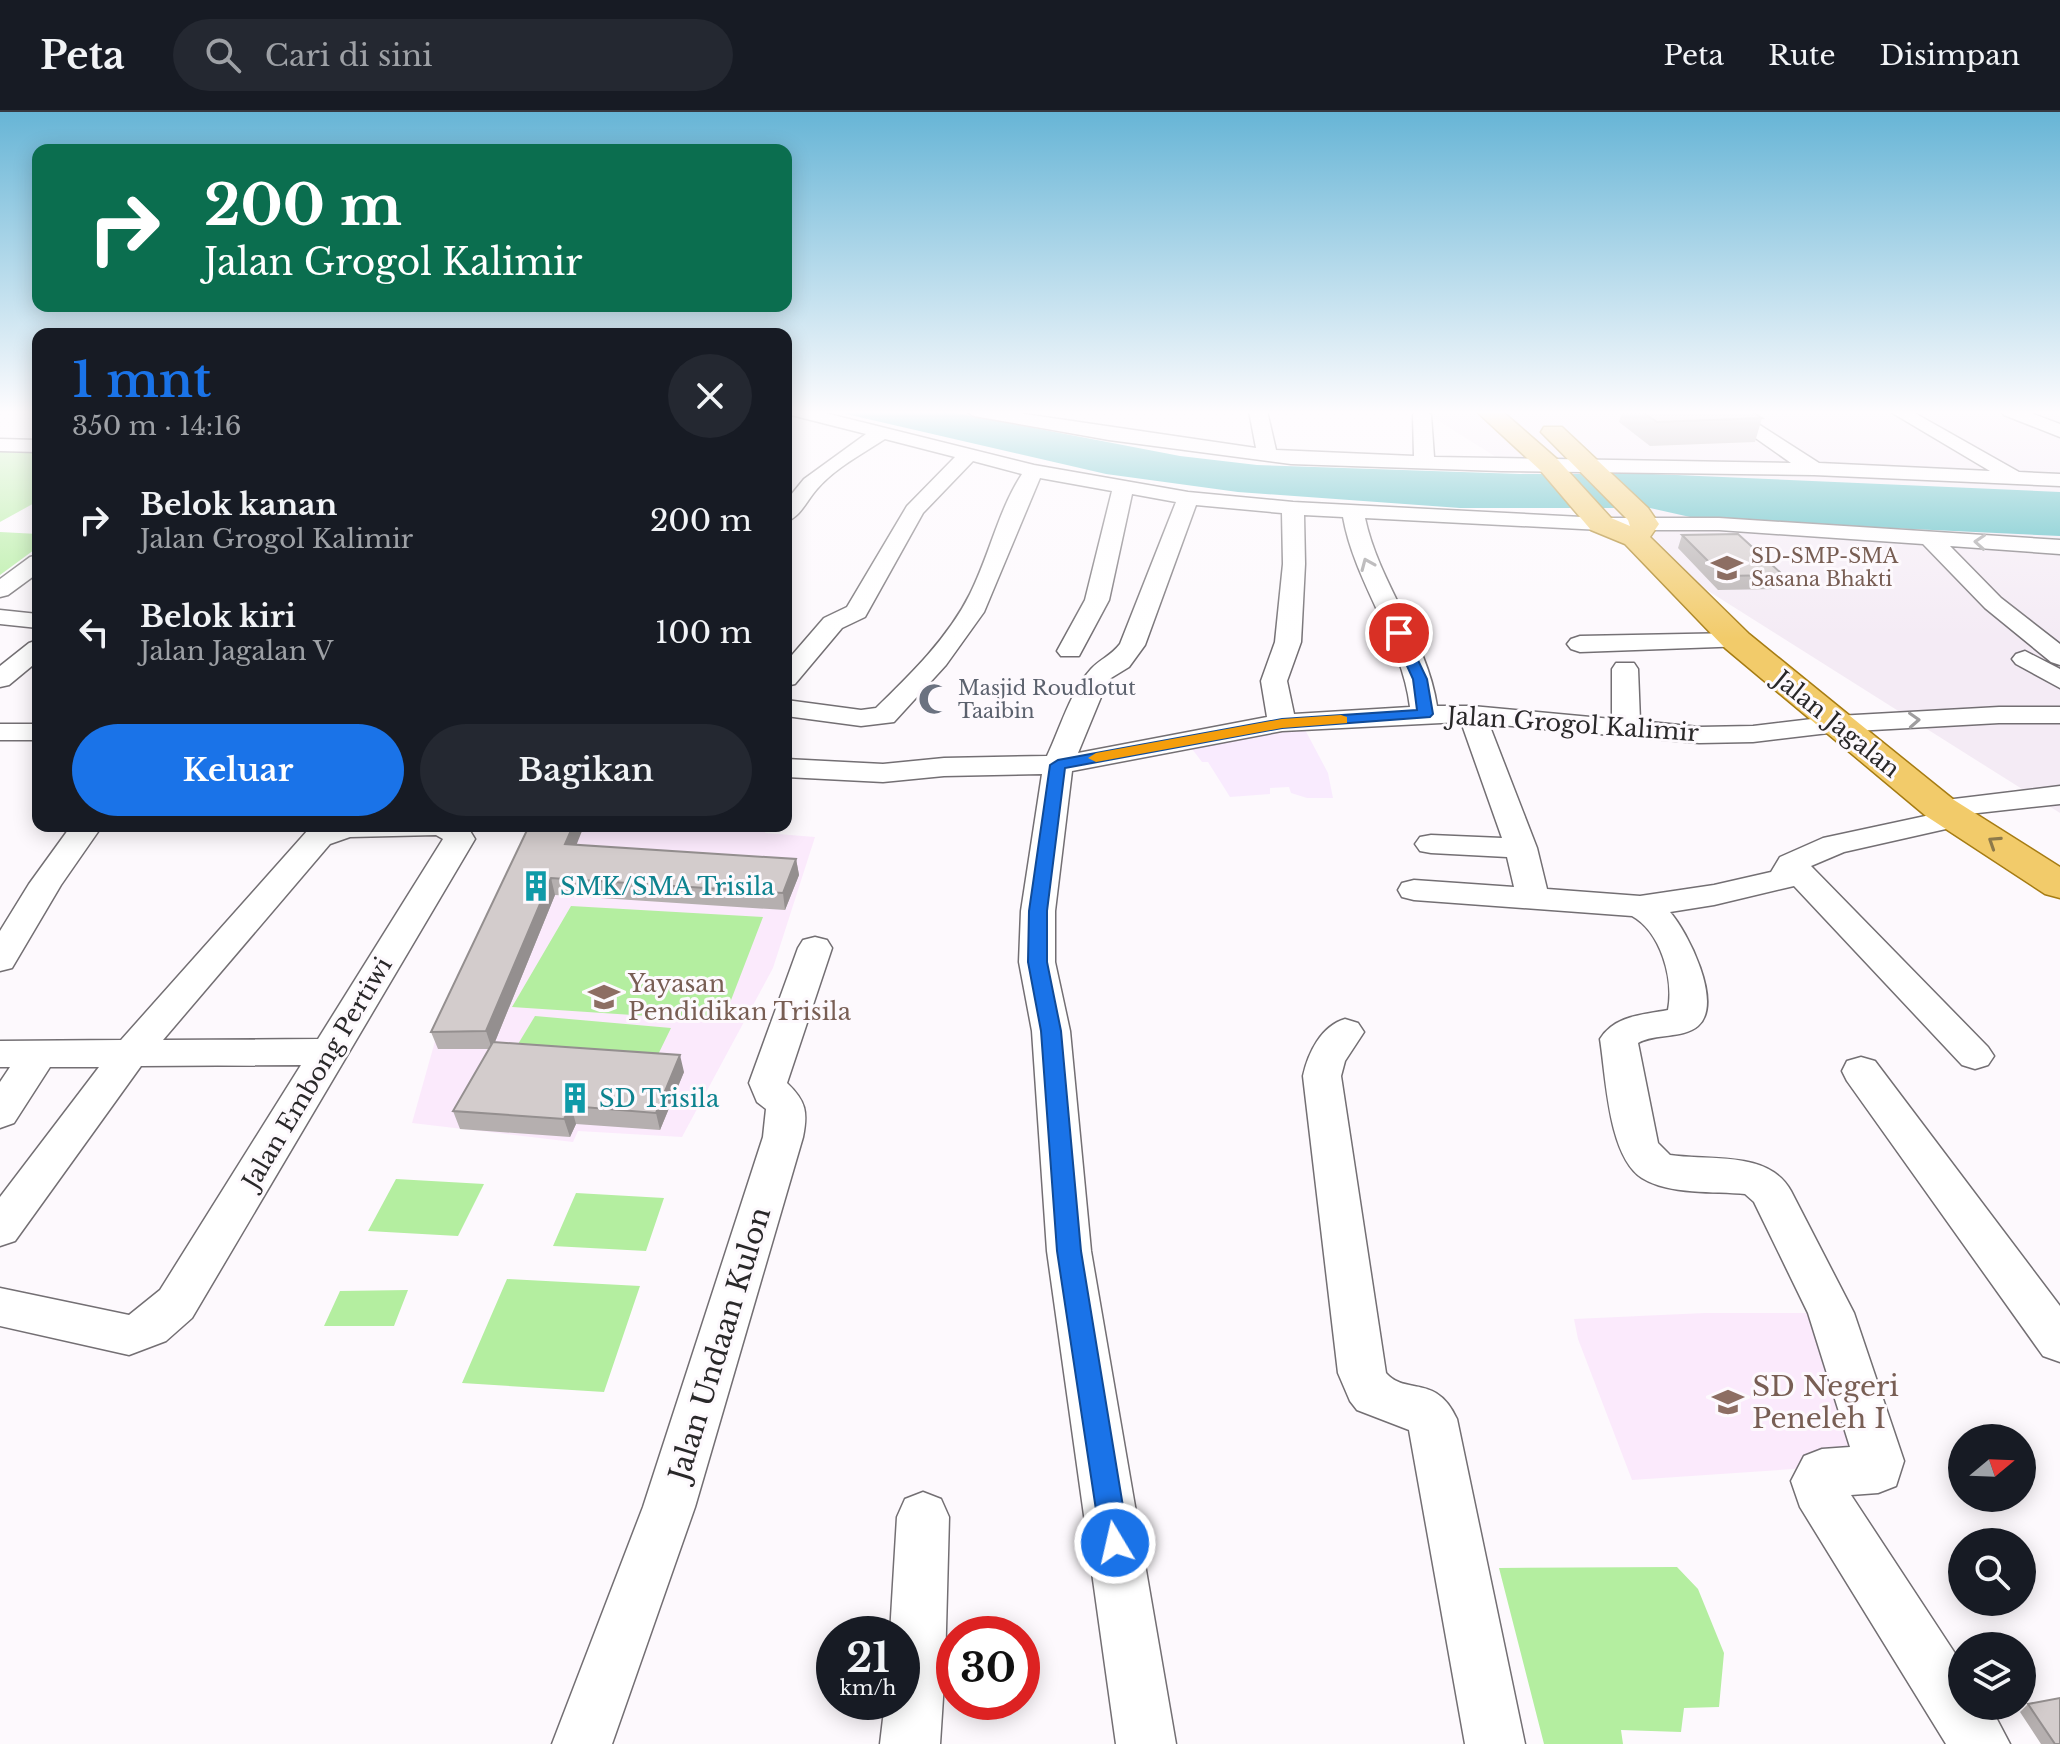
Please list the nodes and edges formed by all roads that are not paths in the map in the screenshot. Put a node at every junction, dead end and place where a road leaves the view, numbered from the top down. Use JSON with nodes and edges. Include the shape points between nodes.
{"nodes":[{"id":1,"x":808,"y":487,"type":"edge"},
{"id":2,"x":936,"y":487,"type":"edge"},
{"id":3,"x":1024,"y":487,"type":"edge"},
{"id":4,"x":1119,"y":487,"type":"edge"},
{"id":5,"x":1568,"y":487,"type":"edge"},
{"id":6,"x":1608,"y":487,"type":"edge"},
{"id":7,"x":1123,"y":488,"type":"junction"},
{"id":8,"x":1188,"y":498,"type":"junction"},
{"id":9,"x":792,"y":507,"type":"edge"},
{"id":10,"x":1293,"y":508,"type":"junction"},
{"id":11,"x":1353,"y":511,"type":"junction"},
{"id":12,"x":1596,"y":518,"type":"junction"},
{"id":13,"x":1639,"y":525,"type":"junction"},
{"id":14,"x":1929,"y":538,"type":"junction"},
{"id":15,"x":2059,"y":548,"type":"edge"},
{"id":16,"x":32,"y":566,"type":"edge"},
{"id":17,"x":0,"y":590,"type":"edge"},
{"id":18,"x":0,"y":617,"type":"edge"},
{"id":19,"x":32,"y":620,"type":"edge"},
{"id":20,"x":1737,"y":641,"type":"junction"},
{"id":21,"x":1580,"y":644,"type":"dead end"},
{"id":22,"x":1070,"y":651,"type":"dead end"},
{"id":23,"x":32,"y":653,"type":"edge"},
{"id":24,"x":2060,"y":657,"type":"edge"},
{"id":25,"x":2025,"y":659,"type":"dead end"},
{"id":26,"x":1625,"y":669,"type":"dead end"},
{"id":27,"x":792,"y":671,"type":"edge"},
{"id":28,"x":0,"y":679,"type":"edge"},
{"id":29,"x":2060,"y":680,"type":"edge"},
{"id":30,"x":792,"y":709,"type":"edge"},
{"id":31,"x":1425,"y":714,"type":"junction"},
{"id":32,"x":1472,"y":714,"type":"junction"},
{"id":33,"x":2060,"y":715,"type":"edge"},
{"id":34,"x":1282,"y":723,"type":"junction"},
{"id":35,"x":1837,"y":724,"type":"junction"},
{"id":36,"x":1626,"y":728,"type":"junction"},
{"id":37,"x":0,"y":732,"type":"edge"},
{"id":38,"x":32,"y":732,"type":"edge"},
{"id":39,"x":1058,"y":765,"type":"junction"},
{"id":40,"x":792,"y":768,"type":"edge"},
{"id":41,"x":2060,"y":795,"type":"edge"},
{"id":42,"x":1948,"y":813,"type":"junction"},
{"id":43,"x":83,"y":832,"type":"edge"},
{"id":44,"x":330,"y":832,"type":"edge"},
{"id":45,"x":456,"y":832,"type":"edge"},
{"id":46,"x":1431,"y":844,"type":"dead end"},
{"id":47,"x":1521,"y":848,"type":"junction"},
{"id":48,"x":1791,"y":864,"type":"junction"},
{"id":49,"x":2060,"y":885,"type":"edge"},
{"id":50,"x":1414,"y":890,"type":"dead end"},
{"id":51,"x":1533,"y":898,"type":"junction"},
{"id":52,"x":1640,"y":906,"type":"junction"},
{"id":53,"x":815,"y":948,"type":"dead end"},
{"id":54,"x":0,"y":960,"type":"edge"},
{"id":55,"x":1345,"y":1032,"type":"dead end"},
{"id":56,"x":330,"y":1052,"type":"junction"},
{"id":57,"x":40,"y":1053,"type":"junction"},
{"id":58,"x":0,"y":1054,"type":"edge"},
{"id":59,"x":129,"y":1055,"type":"junction"},
{"id":60,"x":1975,"y":1056,"type":"dead end"},
{"id":61,"x":1861,"y":1071,"type":"dead end"},
{"id":62,"x":0,"y":1113,"type":"edge"},
{"id":63,"x":0,"y":1229,"type":"edge"},
{"id":64,"x":0,"y":1307,"type":"edge"},
{"id":65,"x":2060,"y":1342,"type":"edge"},
{"id":66,"x":923,"y":1517,"type":"dead end"},
{"id":67,"x":582,"y":1744,"type":"edge"},
{"id":68,"x":910,"y":1744,"type":"edge"},
{"id":69,"x":1146,"y":1744,"type":"edge"},
{"id":70,"x":1495,"y":1744,"type":"edge"},
{"id":71,"x":1980,"y":1744,"type":"edge"}],
"edges":[{"from":1,"to":9,"type":"street"},
{"from":2,"to":27,"type":"street","via":[[914,510],[856,612],[833,623]]},
{"from":3,"to":30,"type":"street","via":[[969,619],[884,716]]},
{"from":4,"to":7,"type":"street"},
{"from":5,"to":12,"type":"main road"},
{"from":6,"to":13,"type":"main road"},
{"from":7,"to":8,"type":"street"},
{"from":7,"to":22,"type":"street","via":[[1097,600]]},
{"from":8,"to":10,"type":"street"},
{"from":8,"to":39,"type":"street","via":[[1132,645],[1093,684]]},
{"from":10,"to":11,"type":"street"},
{"from":10,"to":34,"type":"street","via":[[1288,642],[1274,681]]},
{"from":11,"to":12,"type":"street"},
{"from":31,"to":11,"type":"street","one_way":true,"via":[[1420,679],[1360,548]]},
{"from":12,"to":13,"type":"main road","name":"Jalan Jagalan"},
{"from":13,"to":14,"type":"street","via":[[1719,524]]},
{"from":13,"to":20,"type":"main road","name":"Jalan Jagalan"},
{"from":15,"to":14,"type":"street","one_way":true},
{"from":14,"to":24,"type":"street","via":[[1971,583]]},
{"from":16,"to":17,"type":"street"},
{"from":18,"to":19,"type":"street"},
{"from":20,"to":21,"type":"street"},
{"from":20,"to":35,"type":"main road","name":"Jalan Jagalan"},
{"from":23,"to":28,"type":"street"},
{"from":25,"to":29,"type":"street"},
{"from":26,"to":36,"type":"street"},
{"from":31,"to":32,"type":"street","name":"Jalan Grogol Kalimir"},
{"from":31,"to":34,"type":"street","name":"Jalan Grogol Kalimir"},
{"from":32,"to":36,"type":"street","name":"Jalan Grogol Kalimir"},
{"from":32,"to":47,"type":"street"},
{"from":35,"to":33,"type":"street","name":"Jalan Grogol Kalimir","one_way":true},
{"from":34,"to":39,"type":"street","name":"Jalan Grogol Kalimir"},
{"from":35,"to":36,"type":"street","name":"Jalan Grogol Kalimir","via":[[1713,735]]},
{"from":35,"to":42,"type":"main road","name":"Jalan Jagalan"},
{"from":37,"to":38,"type":"street"},
{"from":39,"to":40,"type":"street","name":"Jalan Grogol Kalimir","via":[[883,773]]},
{"from":39,"to":69,"type":"street","via":[[1038,911],[1037,962],[1051,1031],[1069,1251]]},
{"from":41,"to":42,"type":"street"},
{"from":42,"to":48,"type":"street","via":[[1834,845]]},
{"from":49,"to":42,"type":"main road","name":"Jalan Jagalan","one_way":true},
{"from":43,"to":54,"type":"street"},
{"from":44,"to":59,"type":"street","name":"Jalan Embong Pertiwi","via":[[319,837]]},
{"from":45,"to":56,"type":"street","name":"Jalan Embong Pertiwi","via":[[459,839]]},
{"from":46,"to":47,"type":"street"},
{"from":47,"to":51,"type":"street"},
{"from":48,"to":52,"type":"street","via":[[1782,879]]},
{"from":48,"to":60,"type":"street"},
{"from":50,"to":51,"type":"street"},
{"from":51,"to":52,"type":"street"},
{"from":52,"to":71,"type":"street","via":[[1661,920],[1688,981],[1690,1004],[1685,1017],[1672,1024],[1630,1029],[1619,1039],[1639,1149],[1667,1171],[1755,1179],[1773,1196],[1831,1313],[1879,1461],[1878,1469],[1822,1473],[1818,1490]]},
{"from":53,"to":67,"type":"street","name":"Jalan Undaan Kulon","via":[[768,1083],[785,1103],[783,1137],[669,1507]]},
{"from":55,"to":70,"type":"street","via":[[1326,1059],[1322,1076],[1365,1388],[1373,1396],[1418,1407],[1432,1419]]},
{"from":56,"to":59,"type":"street"},
{"from":56,"to":64,"type":"street","name":"Jalan Embong Pertiwi","via":[[176,1304],[154,1325],[129,1335]]},
{"from":57,"to":58,"type":"street"},
{"from":57,"to":59,"type":"street"},
{"from":57,"to":62,"type":"street"},
{"from":59,"to":63,"type":"street"},
{"from":61,"to":65,"type":"street"},
{"from":66,"to":68,"type":"street"}]}
